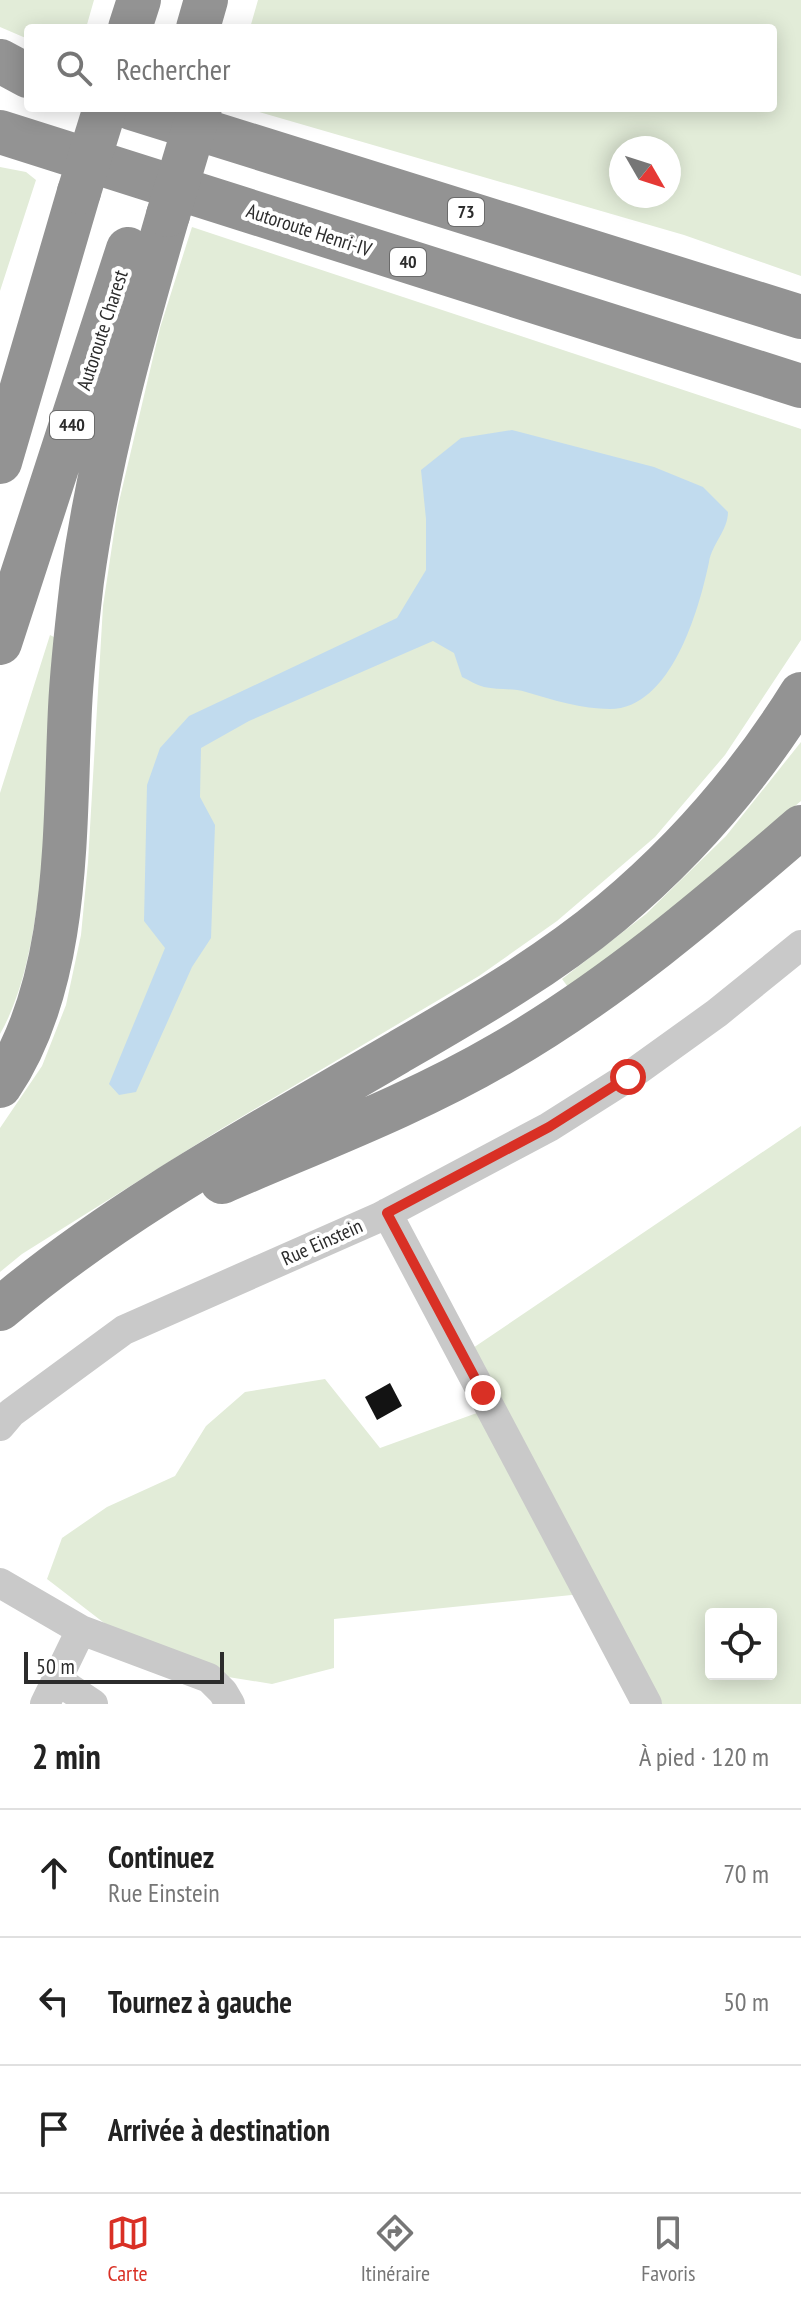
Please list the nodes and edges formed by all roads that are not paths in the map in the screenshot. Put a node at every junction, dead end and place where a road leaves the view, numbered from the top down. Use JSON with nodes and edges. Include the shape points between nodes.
{"nodes":[{"id":1,"x":130,"y":0,"type":"edge"},
{"id":2,"x":139,"y":0,"type":"edge"},
{"id":3,"x":206,"y":0,"type":"edge"},
{"id":4,"x":233,"y":0,"type":"edge"},
{"id":5,"x":128,"y":24,"type":"edge"},
{"id":6,"x":130,"y":24,"type":"edge"},
{"id":7,"x":199,"y":24,"type":"edge"},
{"id":8,"x":225,"y":24,"type":"edge"},
{"id":9,"x":0,"y":61,"type":"edge"},
{"id":10,"x":0,"y":68,"type":"edge"},
{"id":11,"x":24,"y":74,"type":"edge"},
{"id":12,"x":24,"y":75,"type":"edge"},
{"id":13,"x":104,"y":112,"type":"edge"},
{"id":14,"x":144,"y":112,"type":"edge"},
{"id":15,"x":172,"y":112,"type":"edge"},
{"id":16,"x":198,"y":112,"type":"edge"},
{"id":17,"x":5,"y":134,"type":"edge"},
{"id":18,"x":73,"y":211,"type":"junction"},
{"id":19,"x":155,"y":211,"type":"junction"},
{"id":20,"x":801,"y":317,"type":"edge"},
{"id":21,"x":0,"y":373,"type":"edge"},
{"id":22,"x":801,"y":386,"type":"edge"},
{"id":23,"x":0,"y":462,"type":"edge"},
{"id":24,"x":0,"y":643,"type":"edge"},
{"id":25,"x":801,"y":694,"type":"edge"},
{"id":26,"x":801,"y":827,"type":"edge"},
{"id":27,"x":801,"y":945,"type":"edge"},
{"id":28,"x":0,"y":1086,"type":"edge"},
{"id":29,"x":387,"y":1213,"type":"junction"},
{"id":30,"x":48,"y":1270,"type":"junction"},
{"id":31,"x":0,"y":1309,"type":"edge"},
{"id":32,"x":0,"y":1426,"type":"edge"},
{"id":33,"x":0,"y":1583,"type":"edge"},
{"id":34,"x":81,"y":1630,"type":"junction"},
{"id":35,"x":51,"y":1692,"type":"edge"},
{"id":36,"x":93,"y":1704,"type":"edge"},
{"id":37,"x":230,"y":1704,"type":"edge"},
{"id":38,"x":647,"y":1704,"type":"edge"}],
"edges":[{"from":1,"to":5,"type":"highway"},
{"from":2,"to":6,"type":"highway"},
{"from":3,"to":7,"type":"highway"},
{"from":4,"to":8,"type":"highway"},
{"from":9,"to":11,"type":"highway"},
{"from":10,"to":12,"type":"highway"},
{"from":13,"to":18,"type":"highway","bridge":true},
{"from":14,"to":20,"type":"highway","number":"73"},
{"from":15,"to":19,"type":"highway","name":"Autoroute Charest","number":"440"},
{"from":16,"to":19,"type":"highway","bridge":true},
{"from":17,"to":22,"type":"highway","name":"Autoroute Henri-IV","number":"40"},
{"from":18,"to":21,"type":"highway"},
{"from":18,"to":23,"type":"highway"},
{"from":19,"to":24,"type":"highway","name":"Autoroute Charest","number":"440"},
{"from":19,"to":28,"type":"highway","via":[[89,536],[72,664],[51,953],[32,1022]]},
{"from":25,"to":30,"type":"highway","via":[[752,764],[684,845],[571,944],[486,1001],[164,1189]]},
{"from":26,"to":30,"type":"highway","via":[[637,964],[500,1054],[399,1106],[186,1199]]},
{"from":27,"to":29,"type":"street","name":"Rue Einstein","via":[[628,1077],[549,1127]]},
{"from":29,"to":32,"type":"street","name":"Rue Einstein","via":[[124,1330]]},
{"from":29,"to":38,"type":"street"},
{"from":30,"to":31,"type":"highway"},
{"from":33,"to":34,"type":"street"},
{"from":34,"to":35,"type":"street"},
{"from":34,"to":37,"type":"street","via":[[209,1678]]},
{"from":35,"to":36,"type":"street"}]}
